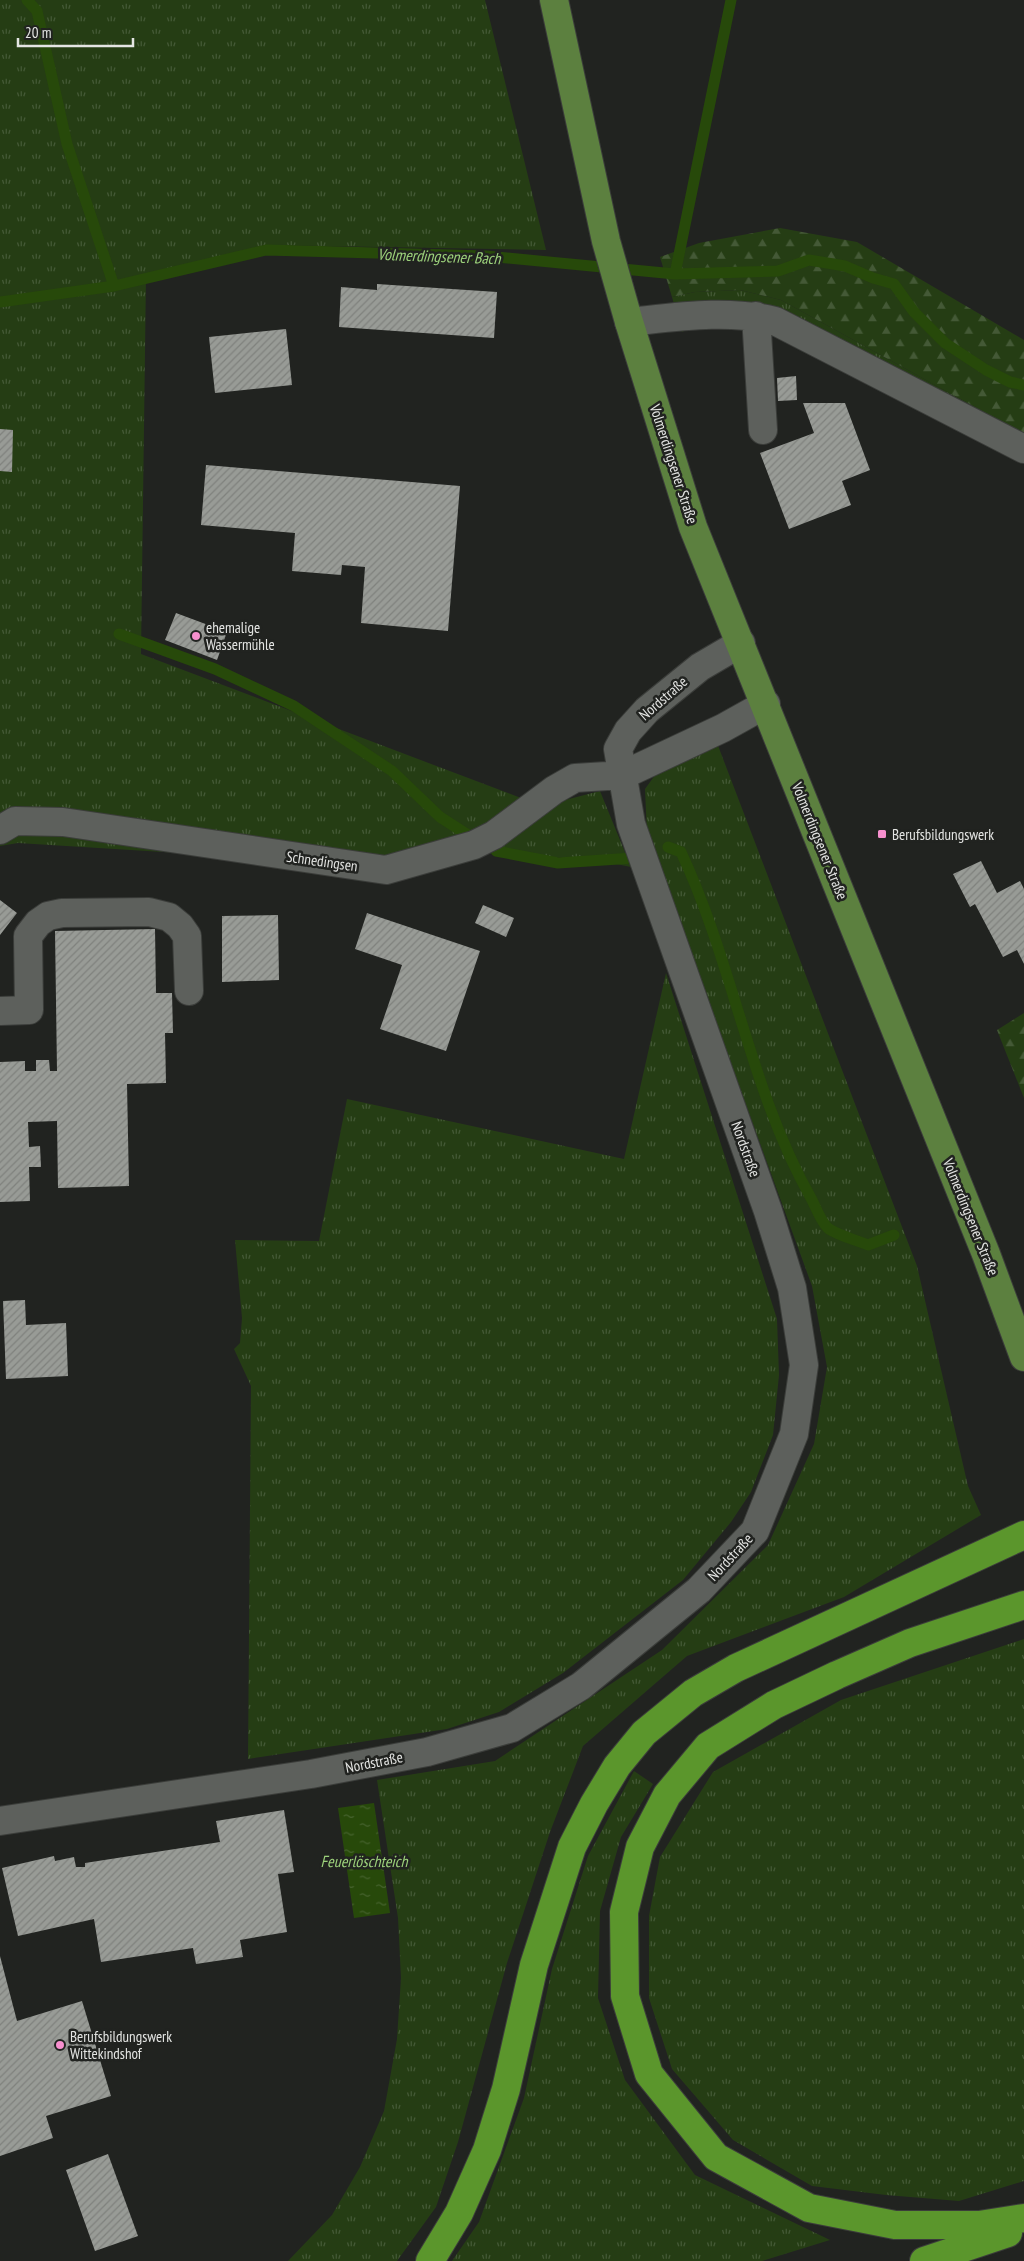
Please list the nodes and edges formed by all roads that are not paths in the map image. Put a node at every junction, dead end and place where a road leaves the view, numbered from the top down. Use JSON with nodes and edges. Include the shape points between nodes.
{"nodes":[{"id":1,"x":554,"y":0,"type":"edge"},
{"id":2,"x":626,"y":312,"type":"junction"},
{"id":3,"x":756,"y":316,"type":"junction"},
{"id":4,"x":762,"y":430,"type":"dead end"},
{"id":5,"x":1024,"y":449,"type":"edge"},
{"id":6,"x":741,"y":643,"type":"junction"},
{"id":7,"x":766,"y":704,"type":"junction"},
{"id":8,"x":624,"y":775,"type":"junction"},
{"id":9,"x":0,"y":830,"type":"edge"},
{"id":10,"x":189,"y":991,"type":"dead end"},
{"id":11,"x":0,"y":1011,"type":"edge"},
{"id":12,"x":1024,"y":1356,"type":"edge"},
{"id":13,"x":1024,"y":1536,"type":"edge"},
{"id":14,"x":1024,"y":1605,"type":"edge"},
{"id":15,"x":0,"y":1821,"type":"edge"},
{"id":16,"x":1024,"y":2218,"type":"edge"},
{"id":17,"x":1024,"y":2228,"type":"edge"},
{"id":18,"x":430,"y":2261,"type":"edge"},
{"id":19,"x":924,"y":2261,"type":"edge"}],
"edges":[{"from":1,"to":2,"type":"main road","name":"Volmerdingsener Straße","via":[[606,241]]},
{"from":2,"to":3,"type":"street"},
{"from":2,"to":6,"type":"main road","name":"Volmerdingsener Straße","via":[[693,527]]},
{"from":3,"to":4,"type":"street"},
{"from":3,"to":5,"type":"street","via":[[776,321]]},
{"from":6,"to":7,"type":"main road","name":"Volmerdingsener Straße"},
{"from":6,"to":8,"type":"street","name":"Nordstraße","via":[[700,667],[647,710],[628,731],[618,749]]},
{"from":7,"to":8,"type":"street"},
{"from":7,"to":12,"type":"main road","name":"Volmerdingsener Straße"},
{"from":8,"to":9,"type":"street","name":"Schnedingsen","via":[[575,778],[494,835],[474,845],[386,870],[63,822],[15,821]]},
{"from":8,"to":15,"type":"street","name":"Nordstraße","via":[[631,824],[768,1211],[792,1288],[804,1365],[794,1434],[755,1531],[699,1590],[581,1686],[512,1728],[427,1752],[311,1774]]},
{"from":10,"to":11,"type":"street","via":[[187,936],[169,917],[149,912],[62,913],[48,916],[28,936],[29,1010]]},
{"from":13,"to":18,"type":"highway","via":[[736,1668],[693,1693],[644,1733],[622,1759],[572,1847],[534,1965],[506,2089],[487,2150],[459,2213]]},
{"from":14,"to":16,"type":"highway","via":[[910,1643],[837,1675],[774,1705],[708,1746],[668,1795],[640,1847],[624,1912],[625,1996],[649,2074],[716,2157],[809,2208],[894,2226],[979,2226]]},
{"from":17,"to":19,"type":"highway"}]}
